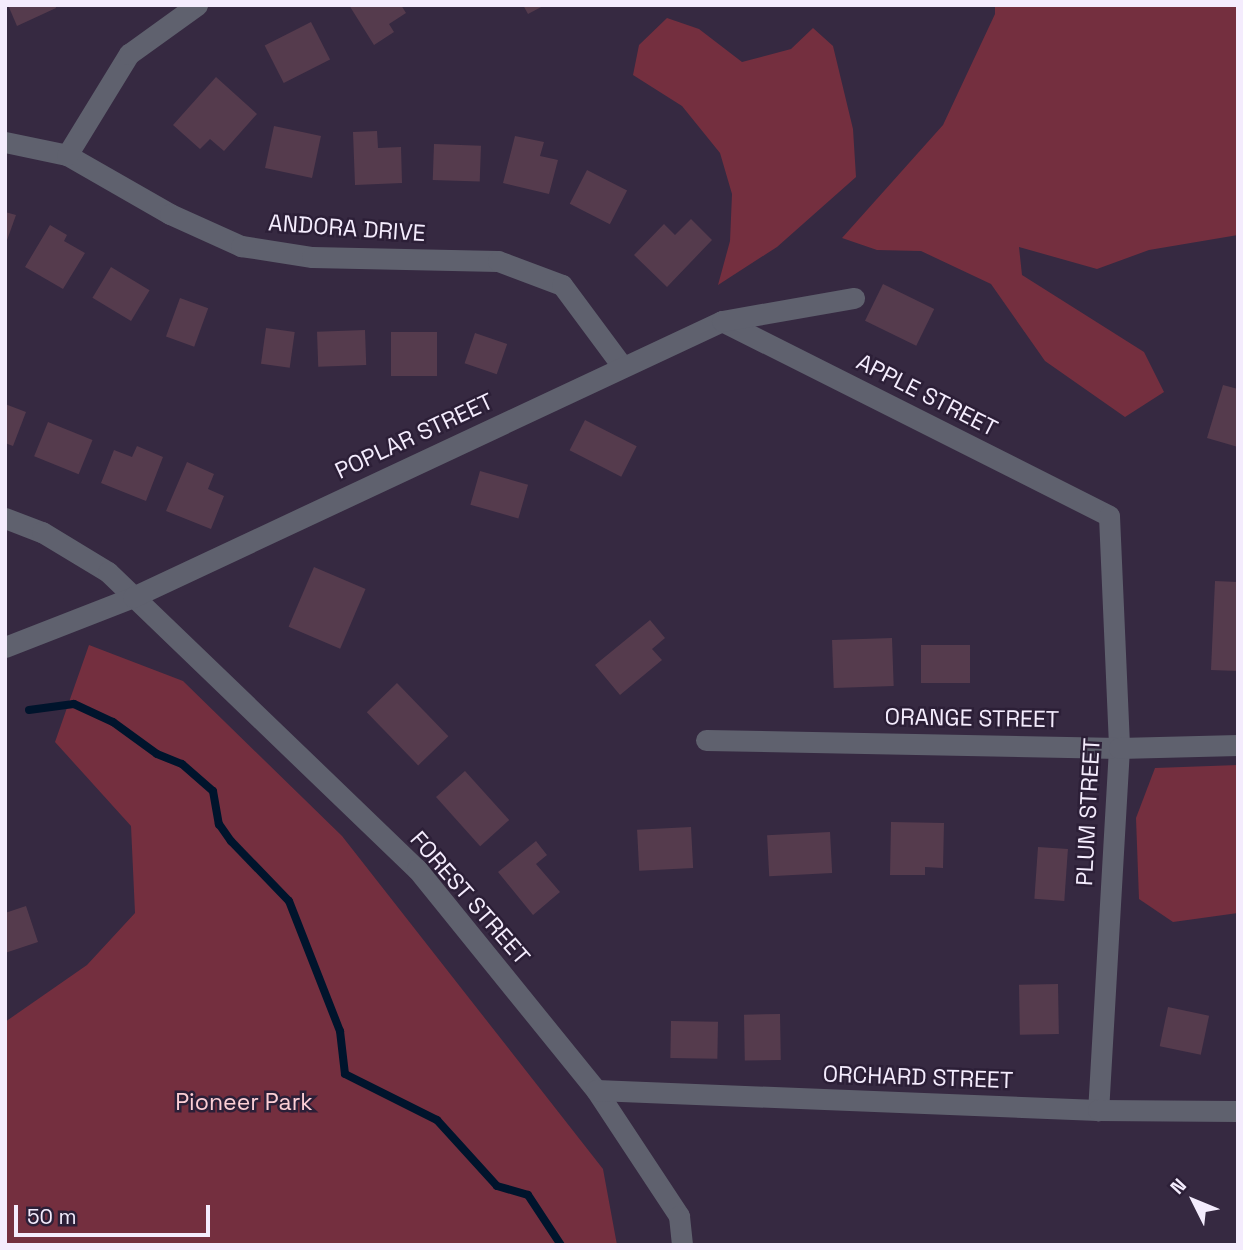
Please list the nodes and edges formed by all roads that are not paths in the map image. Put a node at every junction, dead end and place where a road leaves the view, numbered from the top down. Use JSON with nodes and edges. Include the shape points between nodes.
{"nodes":[{"id":1,"x":197,"y":5,"type":"edge"},
{"id":2,"x":5,"y":142,"type":"edge"},
{"id":3,"x":67,"y":155,"type":"junction"},
{"id":4,"x":854,"y":298,"type":"dead end"},
{"id":5,"x":722,"y":321,"type":"junction"},
{"id":6,"x":623,"y":367,"type":"junction"},
{"id":7,"x":1109,"y":516,"type":"joint"},
{"id":8,"x":5,"y":518,"type":"edge"},
{"id":9,"x":133,"y":597,"type":"junction"},
{"id":10,"x":5,"y":647,"type":"edge"},
{"id":11,"x":706,"y":740,"type":"dead end"},
{"id":12,"x":1238,"y":745,"type":"edge"},
{"id":13,"x":1119,"y":748,"type":"junction"},
{"id":14,"x":596,"y":1090,"type":"junction"},
{"id":15,"x":1098,"y":1110,"type":"junction"},
{"id":16,"x":1238,"y":1111,"type":"edge"},
{"id":17,"x":682,"y":1245,"type":"edge"}],
"edges":[{"from":1,"to":3,"type":"street","via":[[129,54]]},
{"from":2,"to":3,"type":"street","name":"ANDORA DRIVE"},
{"from":3,"to":6,"type":"street","name":"ANDORA DRIVE","via":[[170,214],[241,246],[312,257],[498,261],[562,285]]},
{"from":4,"to":5,"type":"street","name":"POPLAR STREET"},
{"from":5,"to":6,"type":"street","name":"POPLAR STREET"},
{"from":5,"to":7,"type":"street","name":"APPLE STREET"},
{"from":6,"to":9,"type":"street","name":"POPLAR STREET"},
{"from":7,"to":13,"type":"street","name":"PLUM STREET"},
{"from":8,"to":9,"type":"street","name":"FOREST STREET","via":[[108,572]]},
{"from":9,"to":10,"type":"street","name":"POPLAR STREET"},
{"from":9,"to":14,"type":"street","name":"FOREST STREET","via":[[417,869]]},
{"from":11,"to":13,"type":"street","name":"ORANGE STREET"},
{"from":12,"to":13,"type":"street","name":"ORANGE STREET"},
{"from":13,"to":15,"type":"street","name":"PLUM STREET"},
{"from":14,"to":15,"type":"street","name":"ORCHARD STREET"},
{"from":14,"to":17,"type":"street","name":"FOREST STREET","via":[[679,1216]]},
{"from":15,"to":16,"type":"street","name":"ORCHARD STREET"}]}
